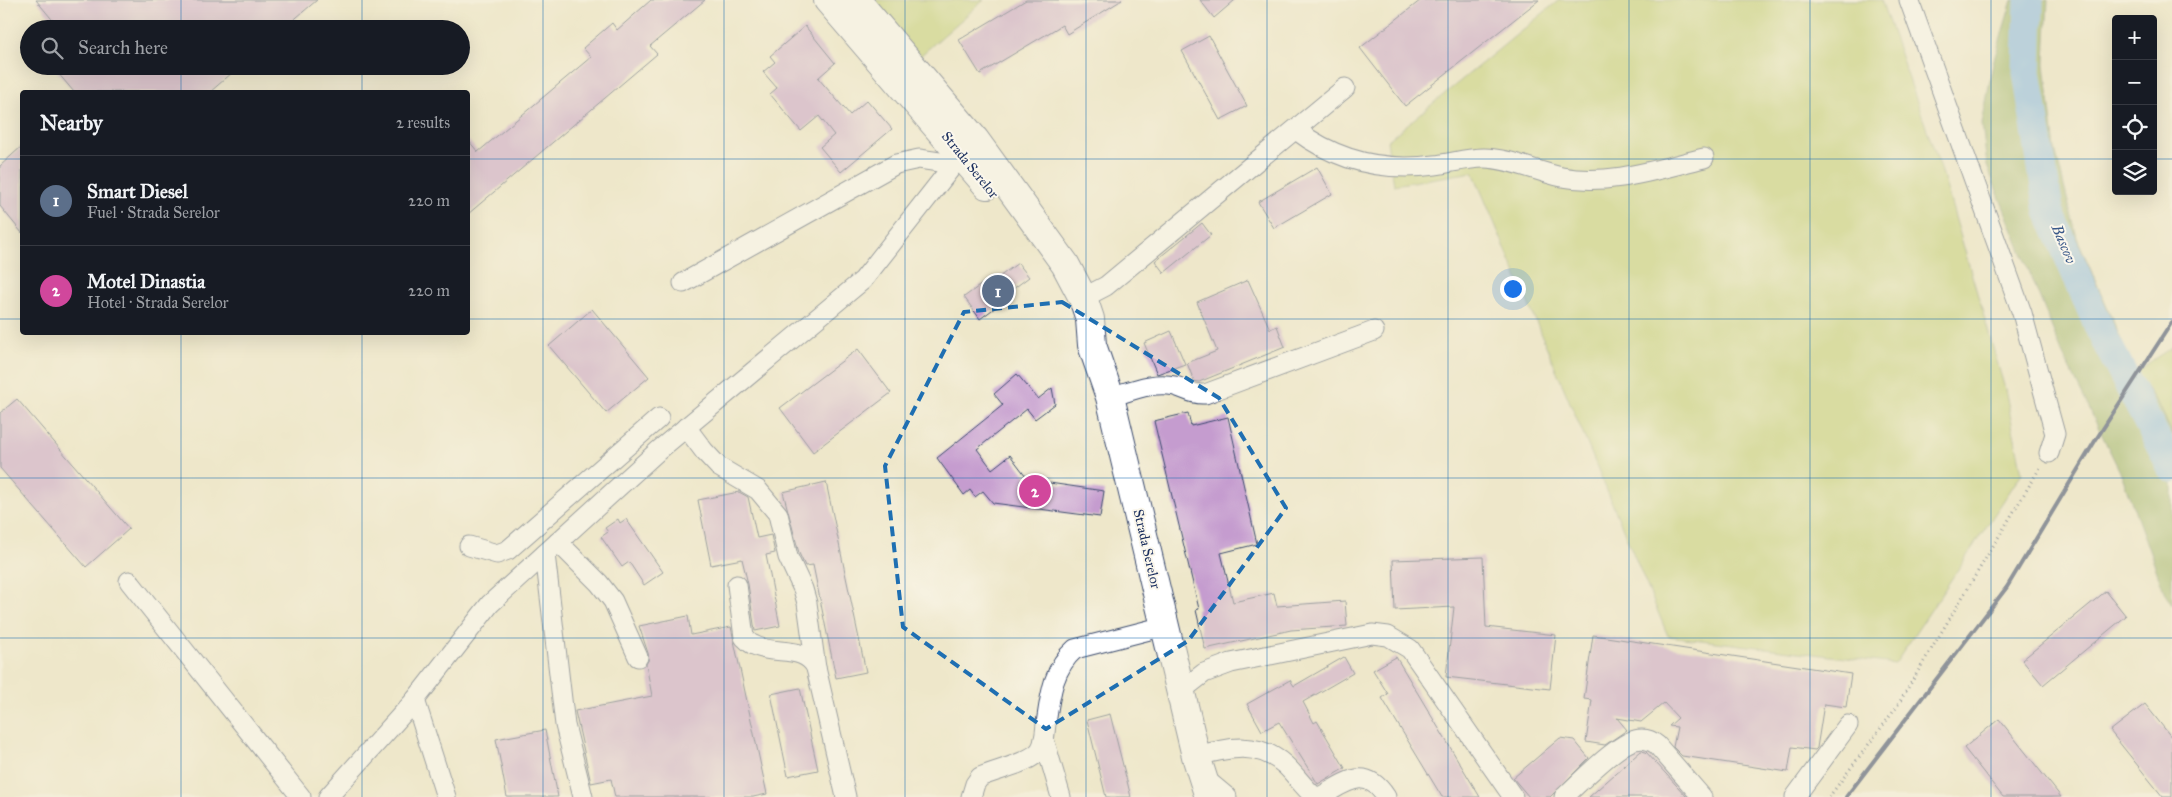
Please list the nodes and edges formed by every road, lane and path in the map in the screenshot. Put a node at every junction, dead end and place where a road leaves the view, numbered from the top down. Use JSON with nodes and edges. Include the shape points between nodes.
{"nodes":[{"id":1,"x":828,"y":0,"type":"edge"},
{"id":2,"x":856,"y":0,"type":"edge"},
{"id":3,"x":1909,"y":0,"type":"edge"},
{"id":4,"x":1345,"y":88,"type":"dead end"},
{"id":5,"x":1296,"y":130,"type":"junction"},
{"id":6,"x":1704,"y":158,"type":"dead end"},
{"id":7,"x":957,"y":159,"type":"junction"},
{"id":8,"x":683,"y":283,"type":"dead end"},
{"id":9,"x":1083,"y":298,"type":"junction"},
{"id":10,"x":1374,"y":331,"type":"dead end"},
{"id":11,"x":1092,"y":345,"type":"junction"},
{"id":12,"x":1110,"y":397,"type":"junction"},
{"id":13,"x":659,"y":418,"type":"dead end"},
{"id":14,"x":686,"y":426,"type":"junction"},
{"id":15,"x":2049,"y":453,"type":"joint"},
{"id":16,"x":555,"y":509,"type":"junction"},
{"id":17,"x":573,"y":528,"type":"junction"},
{"id":18,"x":469,"y":546,"type":"dead end"},
{"id":19,"x":552,"y":548,"type":"junction"},
{"id":20,"x":129,"y":581,"type":"dead end"},
{"id":21,"x":737,"y":585,"type":"dead end"},
{"id":22,"x":1165,"y":626,"type":"junction"},
{"id":23,"x":638,"y":657,"type":"dead end"},
{"id":24,"x":816,"y":668,"type":"junction"},
{"id":25,"x":1181,"y":691,"type":"junction"},
{"id":26,"x":415,"y":700,"type":"junction"},
{"id":27,"x":1848,"y":725,"type":"dead end"},
{"id":28,"x":1044,"y":739,"type":"junction"},
{"id":29,"x":1196,"y":756,"type":"junction"},
{"id":30,"x":1213,"y":794,"type":"edge"},
{"id":31,"x":301,"y":797,"type":"edge"},
{"id":32,"x":328,"y":797,"type":"edge"},
{"id":33,"x":446,"y":797,"type":"edge"},
{"id":34,"x":583,"y":797,"type":"edge"},
{"id":35,"x":846,"y":797,"type":"edge"},
{"id":36,"x":971,"y":797,"type":"edge"},
{"id":37,"x":1061,"y":797,"type":"edge"},
{"id":38,"x":1386,"y":797,"type":"edge"},
{"id":39,"x":1513,"y":797,"type":"edge"},
{"id":40,"x":1564,"y":797,"type":"edge"},
{"id":41,"x":1702,"y":797,"type":"edge"},
{"id":42,"x":1795,"y":797,"type":"edge"},
{"id":43,"x":1829,"y":797,"type":"edge"}],
"edges":[{"from":1,"to":7,"type":"highway","name":"Strada Serelor"},
{"from":2,"to":9,"type":"highway","name":"Strada Serelor","via":[[975,140],[1050,241]]},
{"from":3,"to":15,"type":"street","via":[[2022,313],[2055,434]]},
{"from":4,"to":5,"type":"street"},
{"from":5,"to":6,"type":"street","via":[[1312,142],[1372,166],[1404,168],[1486,158],[1562,177],[1605,179]]},
{"from":5,"to":9,"type":"street","via":[[1106,286]]},
{"from":7,"to":8,"type":"street","via":[[919,159],[896,164]]},
{"from":7,"to":11,"type":"highway","name":"Strada Serelor","via":[[1017,225],[1059,290],[1076,327]]},
{"from":7,"to":14,"type":"street","via":[[863,280]]},
{"from":9,"to":11,"type":"highway","name":"Strada Serelor","via":[[1090,320]]},
{"from":10,"to":12,"type":"street","via":[[1205,394],[1196,395],[1177,386],[1154,385]]},
{"from":11,"to":12,"type":"highway","name":"Strada Serelor"},
{"from":12,"to":22,"type":"highway","name":"Strada Serelor"},
{"from":13,"to":16,"type":"street"},
{"from":14,"to":17,"type":"street"},
{"from":14,"to":24,"type":"street","via":[[719,467],[758,490],[778,514],[788,557],[805,596]]},
{"from":15,"to":43,"type":"path","via":[[1896,708]]},
{"from":16,"to":17,"type":"street"},
{"from":16,"to":18,"type":"street","via":[[508,550],[498,554]]},
{"from":17,"to":19,"type":"street"},
{"from":19,"to":23,"type":"street","via":[[599,583],[613,601]]},
{"from":19,"to":26,"type":"street","via":[[490,604]]},
{"from":19,"to":34,"type":"street","via":[[565,725]]},
{"from":20,"to":31,"type":"street"},
{"from":21,"to":24,"type":"street","via":[[744,637],[754,646],[805,655],[813,660]]},
{"from":22,"to":25,"type":"highway","name":"Strada Serelor"},
{"from":22,"to":28,"type":"street","via":[[1074,649],[1056,674]]},
{"from":24,"to":35,"type":"street"},
{"from":25,"to":29,"type":"highway","name":"Strada Serelor"},
{"from":25,"to":39,"type":"street","via":[[1204,673],[1231,663],[1372,634],[1388,636],[1410,649]]},
{"from":26,"to":32,"type":"street"},
{"from":26,"to":33,"type":"street"},
{"from":27,"to":42,"type":"street"},
{"from":28,"to":36,"type":"street","via":[[1040,750],[1031,758],[980,777]]},
{"from":28,"to":37,"type":"street"},
{"from":29,"to":30,"type":"highway","name":"Strada Serelor"},
{"from":29,"to":38,"type":"street","via":[[1232,747],[1255,749],[1284,764],[1314,796],[1319,797],[1343,782],[1359,779],[1377,786]]},
{"from":40,"to":41,"type":"street","via":[[1622,746],[1641,739],[1652,740],[1658,745]]}]}
